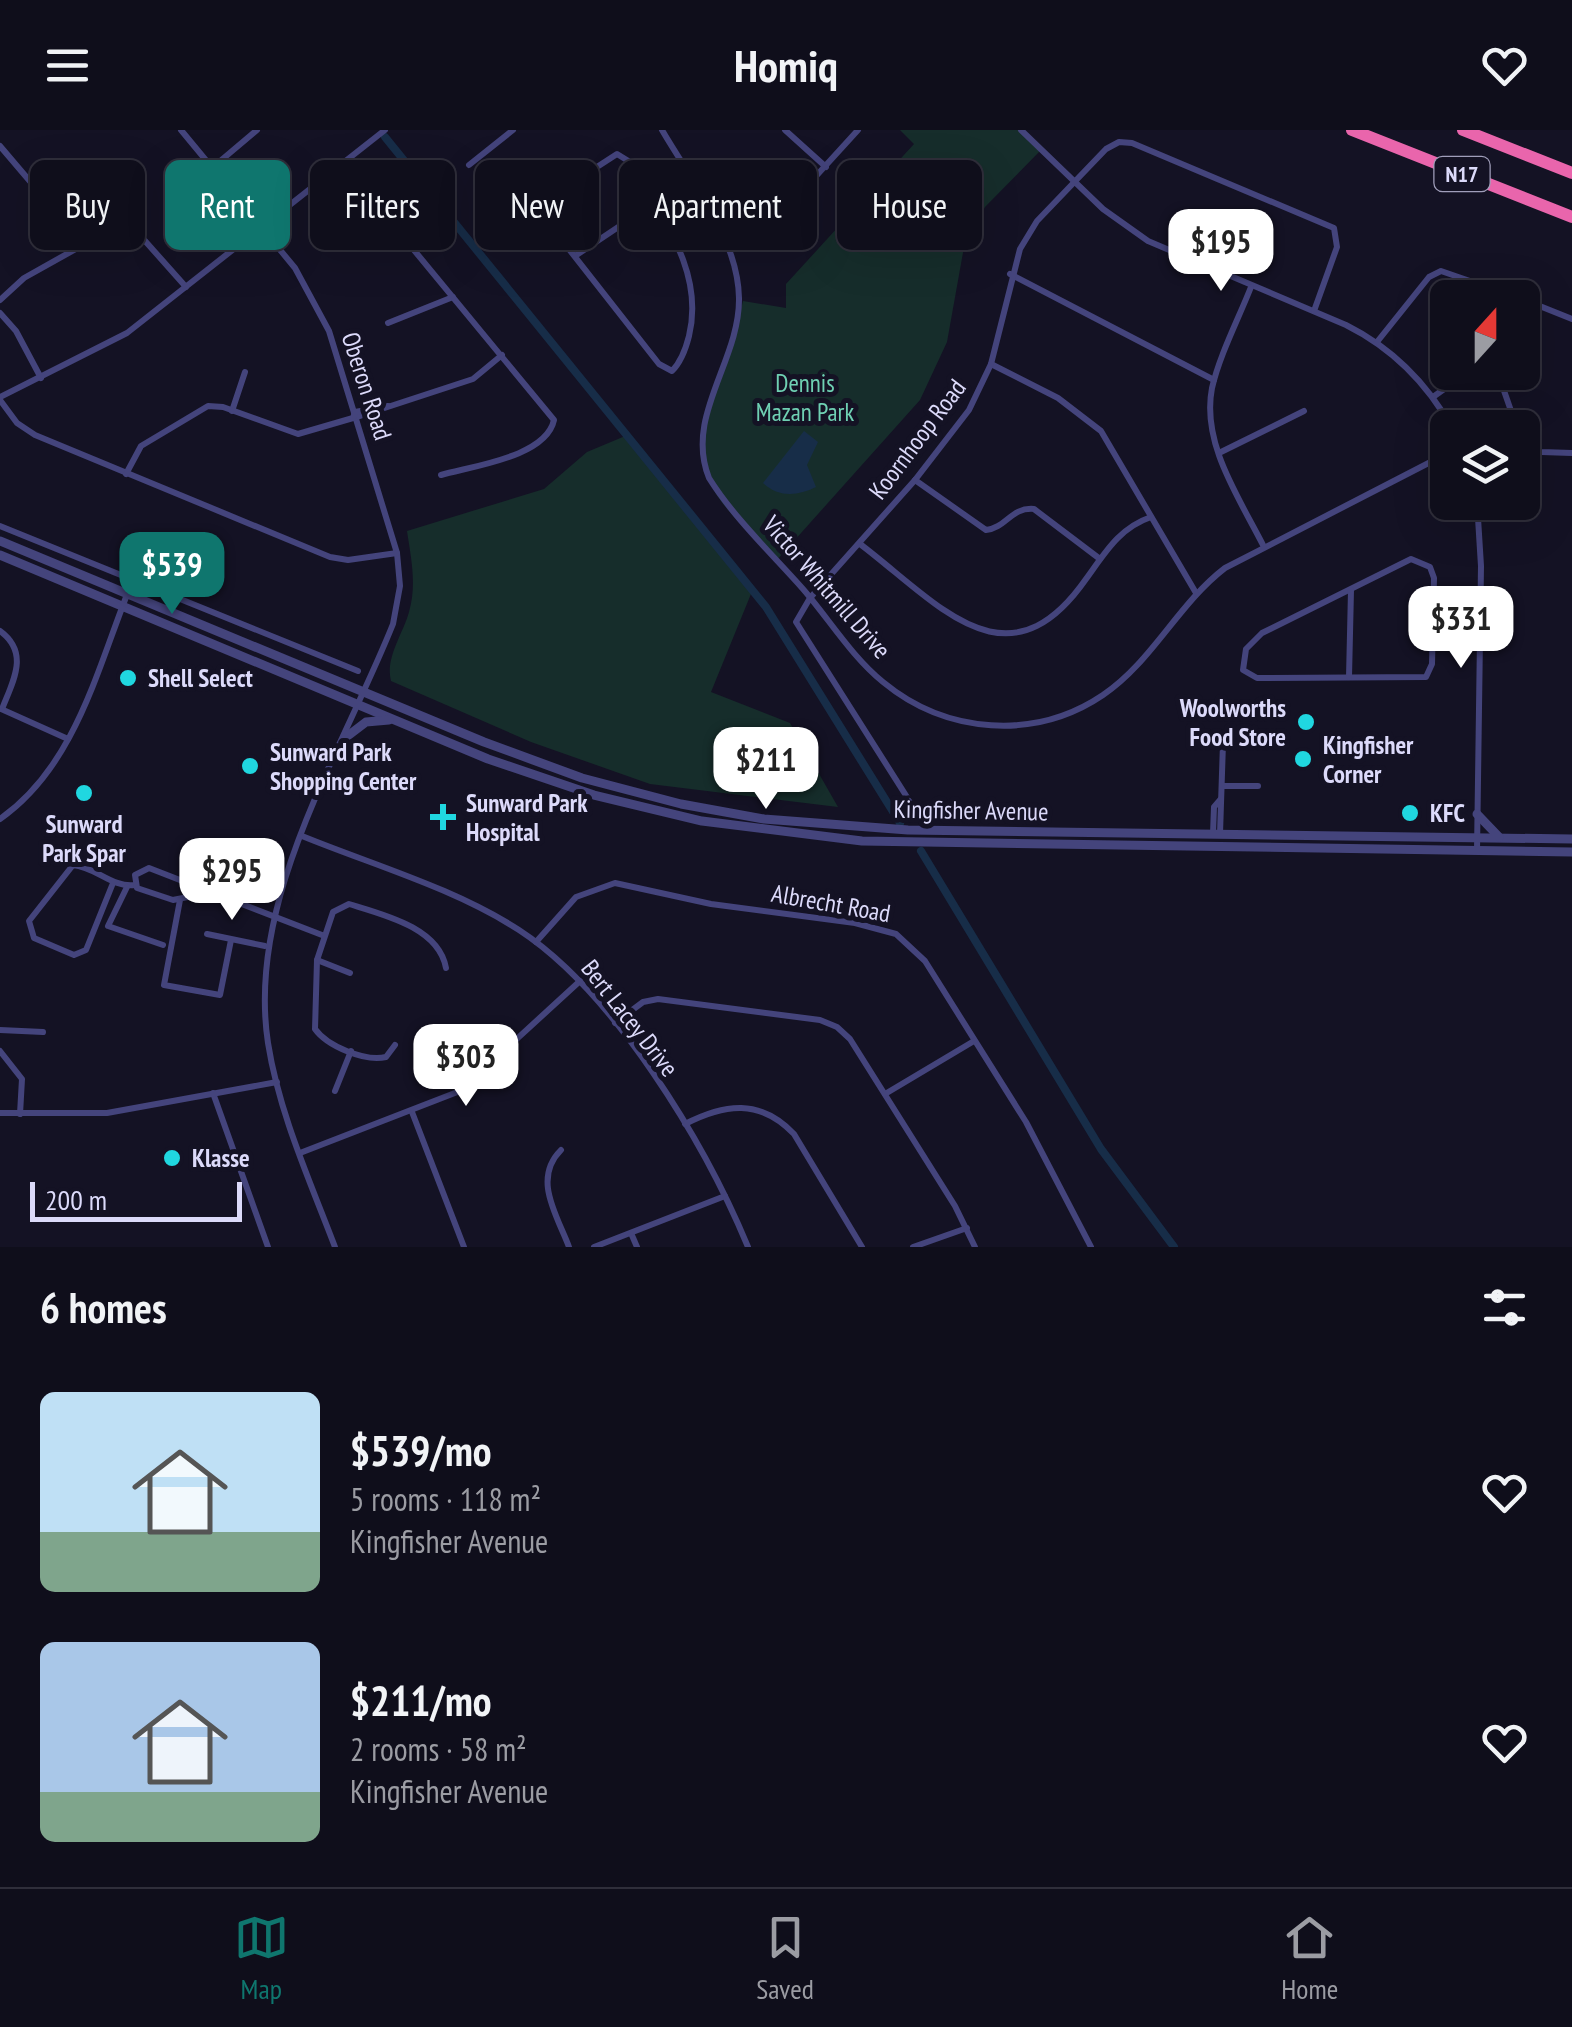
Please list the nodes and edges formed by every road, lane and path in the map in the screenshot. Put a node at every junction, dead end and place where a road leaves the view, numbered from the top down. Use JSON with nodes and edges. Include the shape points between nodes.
{"nodes":[{"id":1,"x":180,"y":130,"type":"edge"},
{"id":2,"x":256,"y":130,"type":"edge"},
{"id":3,"x":385,"y":130,"type":"edge"},
{"id":4,"x":513,"y":130,"type":"edge"},
{"id":5,"x":662,"y":130,"type":"edge"},
{"id":6,"x":785,"y":130,"type":"edge"},
{"id":7,"x":858,"y":130,"type":"edge"},
{"id":8,"x":1021,"y":130,"type":"edge"},
{"id":9,"x":1352,"y":130,"type":"edge"},
{"id":10,"x":1463,"y":130,"type":"edge"},
{"id":11,"x":4,"y":148,"type":"edge"},
{"id":12,"x":205,"y":160,"type":"edge"},
{"id":13,"x":221,"y":160,"type":"edge"},
{"id":14,"x":628,"y":160,"type":"edge"},
{"id":15,"x":679,"y":160,"type":"edge"},
{"id":16,"x":469,"y":165,"type":"dead end"},
{"id":17,"x":826,"y":167,"type":"junction"},
{"id":18,"x":1572,"y":174,"type":"edge"},
{"id":19,"x":817,"y":177,"type":"edge"},
{"id":20,"x":30,"y":179,"type":"edge"},
{"id":21,"x":1074,"y":182,"type":"junction"},
{"id":22,"x":290,"y":204,"type":"edge"},
{"id":23,"x":1572,"y":218,"type":"edge"},
{"id":24,"x":619,"y":229,"type":"edge"},
{"id":25,"x":145,"y":241,"type":"edge"},
{"id":26,"x":77,"y":250,"type":"edge"},
{"id":27,"x":232,"y":250,"type":"edge"},
{"id":28,"x":277,"y":250,"type":"edge"},
{"id":29,"x":413,"y":250,"type":"edge"},
{"id":30,"x":680,"y":250,"type":"edge"},
{"id":31,"x":728,"y":250,"type":"edge"},
{"id":32,"x":575,"y":256,"type":"junction"},
{"id":33,"x":1010,"y":274,"type":"junction"},
{"id":34,"x":1467,"y":280,"type":"edge"},
{"id":35,"x":186,"y":287,"type":"junction"},
{"id":36,"x":1251,"y":287,"type":"junction"},
{"id":37,"x":453,"y":297,"type":"junction"},
{"id":38,"x":0,"y":300,"type":"edge"},
{"id":39,"x":1540,"y":306,"type":"edge"},
{"id":40,"x":1314,"y":312,"type":"junction"},
{"id":41,"x":0,"y":313,"type":"edge"},
{"id":42,"x":1572,"y":319,"type":"edge"},
{"id":43,"x":388,"y":323,"type":"dead end"},
{"id":44,"x":1376,"y":342,"type":"junction"},
{"id":45,"x":502,"y":355,"type":"junction"},
{"id":46,"x":991,"y":364,"type":"junction"},
{"id":47,"x":246,"y":372,"type":"dead end"},
{"id":48,"x":41,"y":378,"type":"junction"},
{"id":49,"x":1214,"y":380,"type":"junction"},
{"id":50,"x":1443,"y":390,"type":"edge"},
{"id":51,"x":1433,"y":397,"type":"junction"},
{"id":52,"x":0,"y":399,"type":"edge"},
{"id":53,"x":232,"y":410,"type":"junction"},
{"id":54,"x":1441,"y":410,"type":"edge"},
{"id":55,"x":1304,"y":411,"type":"dead end"},
{"id":56,"x":355,"y":417,"type":"junction"},
{"id":57,"x":1540,"y":451,"type":"edge"},
{"id":58,"x":1572,"y":453,"type":"edge"},
{"id":59,"x":1218,"y":454,"type":"junction"},
{"id":60,"x":1430,"y":463,"type":"edge"},
{"id":61,"x":126,"y":474,"type":"junction"},
{"id":62,"x":441,"y":475,"type":"dead end"},
{"id":63,"x":916,"y":480,"type":"junction"},
{"id":64,"x":1151,"y":517,"type":"junction"},
{"id":65,"x":1477,"y":520,"type":"edge"},
{"id":66,"x":0,"y":526,"type":"edge"},
{"id":67,"x":0,"y":541,"type":"edge"},
{"id":68,"x":860,"y":544,"type":"junction"},
{"id":69,"x":1264,"y":547,"type":"junction"},
{"id":70,"x":397,"y":553,"type":"junction"},
{"id":71,"x":0,"y":555,"type":"edge"},
{"id":72,"x":1100,"y":559,"type":"junction"},
{"id":73,"x":132,"y":582,"type":"junction"},
{"id":74,"x":1350,"y":590,"type":"junction"},
{"id":75,"x":1196,"y":593,"type":"junction"},
{"id":76,"x":126,"y":595,"type":"junction"},
{"id":77,"x":810,"y":598,"type":"junction"},
{"id":78,"x":122,"y":608,"type":"junction"},
{"id":79,"x":1432,"y":622,"type":"junction"},
{"id":80,"x":1480,"y":623,"type":"junction"},
{"id":81,"x":0,"y":630,"type":"edge"},
{"id":82,"x":1432,"y":633,"type":"junction"},
{"id":83,"x":1480,"y":633,"type":"junction"},
{"id":84,"x":358,"y":671,"type":"dead end"},
{"id":85,"x":1350,"y":678,"type":"junction"},
{"id":86,"x":364,"y":693,"type":"junction"},
{"id":87,"x":359,"y":705,"type":"junction"},
{"id":88,"x":1,"y":709,"type":"edge"},
{"id":89,"x":396,"y":721,"type":"junction"},
{"id":90,"x":345,"y":738,"type":"junction"},
{"id":91,"x":68,"y":739,"type":"junction"},
{"id":92,"x":1190,"y":742,"type":"dead end"},
{"id":93,"x":1223,"y":742,"type":"junction"},
{"id":94,"x":1265,"y":744,"type":"dead end"},
{"id":95,"x":1222,"y":786,"type":"junction"},
{"id":96,"x":1258,"y":786,"type":"dead end"},
{"id":97,"x":988,"y":810,"type":"dead end"},
{"id":98,"x":1477,"y":814,"type":"junction"},
{"id":99,"x":0,"y":819,"type":"edge"},
{"id":100,"x":1217,"y":834,"type":"junction"},
{"id":101,"x":302,"y":836,"type":"junction"},
{"id":102,"x":1477,"y":838,"type":"junction"},
{"id":103,"x":1502,"y":838,"type":"junction"},
{"id":104,"x":1572,"y":839,"type":"edge"},
{"id":105,"x":1477,"y":852,"type":"junction"},
{"id":106,"x":1572,"y":852,"type":"edge"},
{"id":107,"x":114,"y":883,"type":"junction"},
{"id":108,"x":131,"y":886,"type":"junction"},
{"id":109,"x":207,"y":893,"type":"junction"},
{"id":110,"x":180,"y":900,"type":"junction"},
{"id":111,"x":271,"y":919,"type":"junction"},
{"id":112,"x":208,"y":934,"type":"dead end"},
{"id":113,"x":322,"y":935,"type":"junction"},
{"id":114,"x":231,"y":940,"type":"junction"},
{"id":115,"x":536,"y":942,"type":"junction"},
{"id":116,"x":162,"y":946,"type":"dead end"},
{"id":117,"x":266,"y":946,"type":"junction"},
{"id":118,"x":318,"y":960,"type":"junction"},
{"id":119,"x":446,"y":968,"type":"dead end"},
{"id":120,"x":350,"y":973,"type":"dead end"},
{"id":121,"x":580,"y":981,"type":"junction"},
{"id":122,"x":614,"y":1023,"type":"junction"},
{"id":123,"x":0,"y":1030,"type":"edge"},
{"id":124,"x":44,"y":1032,"type":"dead end"},
{"id":125,"x":974,"y":1041,"type":"junction"},
{"id":126,"x":395,"y":1046,"type":"dead end"},
{"id":127,"x":0,"y":1050,"type":"edge"},
{"id":128,"x":351,"y":1051,"type":"junction"},
{"id":129,"x":276,"y":1082,"type":"junction"},
{"id":130,"x":335,"y":1091,"type":"dead end"},
{"id":131,"x":212,"y":1094,"type":"junction"},
{"id":132,"x":885,"y":1094,"type":"junction"},
{"id":133,"x":412,"y":1112,"type":"junction"},
{"id":134,"x":0,"y":1113,"type":"edge"},
{"id":135,"x":20,"y":1114,"type":"junction"},
{"id":136,"x":684,"y":1124,"type":"junction"},
{"id":137,"x":561,"y":1150,"type":"dead end"},
{"id":138,"x":300,"y":1153,"type":"junction"},
{"id":139,"x":725,"y":1196,"type":"junction"},
{"id":140,"x":967,"y":1228,"type":"junction"},
{"id":141,"x":631,"y":1233,"type":"junction"},
{"id":142,"x":268,"y":1247,"type":"edge"},
{"id":143,"x":335,"y":1247,"type":"edge"},
{"id":144,"x":464,"y":1247,"type":"edge"},
{"id":145,"x":570,"y":1247,"type":"edge"},
{"id":146,"x":594,"y":1247,"type":"edge"},
{"id":147,"x":636,"y":1247,"type":"edge"},
{"id":148,"x":748,"y":1247,"type":"edge"},
{"id":149,"x":862,"y":1247,"type":"edge"},
{"id":150,"x":913,"y":1247,"type":"edge"},
{"id":151,"x":975,"y":1247,"type":"edge"},
{"id":152,"x":1091,"y":1247,"type":"edge"}],
"edges":[{"from":1,"to":12,"type":"street","name":"Oberon Road"},
{"from":2,"to":13,"type":"street"},
{"from":3,"to":22,"type":"street"},
{"from":4,"to":16,"type":"street"},
{"from":5,"to":15,"type":"street","name":"Victor Whitmill Drive"},
{"from":6,"to":17,"type":"street"},
{"from":7,"to":17,"type":"street"},
{"from":8,"to":21,"type":"street"},
{"from":9,"to":23,"type":"highway","number":"N17"},
{"from":10,"to":18,"type":"highway","number":"N17"},
{"from":11,"to":20,"type":"street"},
{"from":14,"to":32,"type":"street","via":[[620,154],[543,202],[540,213]]},
{"from":17,"to":19,"type":"street"},
{"from":21,"to":33,"type":"street","name":"Koornhoop Road","via":[[1027,236]]},
{"from":21,"to":36,"type":"street","via":[[1148,241]]},
{"from":21,"to":40,"type":"street","name":"Koornhoop Road","via":[[1106,149],[1124,142],[1329,224],[1337,246]]},
{"from":24,"to":32,"type":"street"},
{"from":25,"to":35,"type":"street"},
{"from":26,"to":38,"type":"street","via":[[24,278]]},
{"from":27,"to":35,"type":"street"},
{"from":28,"to":56,"type":"street","name":"Oberon Road","via":[[314,296]]},
{"from":29,"to":37,"type":"street"},
{"from":30,"to":32,"type":"street","via":[[693,293],[688,341],[672,371],[659,364]]},
{"from":31,"to":77,"type":"street","name":"Victor Whitmill Drive","via":[[737,276],[737,328],[705,418],[702,458],[715,486]]},
{"from":33,"to":46,"type":"street","name":"Koornhoop Road"},
{"from":33,"to":49,"type":"street"},
{"from":34,"to":44,"type":"street","via":[[1440,271],[1429,277]]},
{"from":35,"to":48,"type":"street","via":[[116,341]]},
{"from":36,"to":40,"type":"street"},
{"from":36,"to":49,"type":"street"},
{"from":37,"to":43,"type":"street"},
{"from":37,"to":45,"type":"street"},
{"from":39,"to":42,"type":"street"},
{"from":40,"to":44,"type":"street"},
{"from":41,"to":48,"type":"street"},
{"from":44,"to":51,"type":"street"},
{"from":45,"to":56,"type":"street","via":[[468,381]]},
{"from":45,"to":62,"type":"street","via":[[550,414],[551,430],[528,448]]},
{"from":46,"to":63,"type":"street","name":"Koornhoop Road","via":[[969,410]]},
{"from":46,"to":64,"type":"street","via":[[1058,398],[1101,432]]},
{"from":47,"to":53,"type":"street"},
{"from":48,"to":52,"type":"street"},
{"from":49,"to":59,"type":"street"},
{"from":50,"to":51,"type":"street"},
{"from":51,"to":54,"type":"street"},
{"from":52,"to":61,"type":"street","via":[[26,430]]},
{"from":53,"to":56,"type":"street","via":[[298,434]]},
{"from":53,"to":61,"type":"street","via":[[195,411],[142,446]]},
{"from":55,"to":59,"type":"street"},
{"from":56,"to":70,"type":"street","name":"Oberon Road"},
{"from":57,"to":58,"type":"street"},
{"from":59,"to":69,"type":"street"},
{"from":60,"to":69,"type":"street","name":"Victor Whitmill Drive"},
{"from":61,"to":70,"type":"street","via":[[342,560]]},
{"from":63,"to":68,"type":"street","name":"Koornhoop Road"},
{"from":63,"to":72,"type":"street","via":[[986,530],[1016,510],[1034,509]]},
{"from":64,"to":72,"type":"street","via":[[1126,529]]},
{"from":64,"to":75,"type":"street"},
{"from":65,"to":80,"type":"street"},
{"from":66,"to":73,"type":"street"},
{"from":67,"to":76,"type":"street","name":"Kingfisher Avenue"},
{"from":68,"to":72,"type":"street","via":[[967,624],[997,634],[1048,623]]},
{"from":68,"to":77,"type":"street","name":"Koornhoop Road"},
{"from":69,"to":75,"type":"street","name":"Victor Whitmill Drive","via":[[1224,568]]},
{"from":70,"to":86,"type":"street","name":"Oberon Road","via":[[396,613]]},
{"from":71,"to":78,"type":"street","name":"Kingfisher Avenue"},
{"from":73,"to":76,"type":"street"},
{"from":73,"to":84,"type":"street"},
{"from":74,"to":79,"type":"street","via":[[1404,561],[1424,563],[1434,578]]},
{"from":74,"to":85,"type":"street"},
{"from":74,"to":85,"type":"street","via":[[1262,632],[1241,664],[1250,677]]},
{"from":75,"to":77,"type":"street","name":"Victor Whitmill Drive","via":[[1105,694],[1061,716],[998,726],[953,719],[896,692]]},
{"from":76,"to":78,"type":"street"},
{"from":76,"to":86,"type":"street","name":"Kingfisher Avenue"},
{"from":77,"to":97,"type":"street","via":[[797,626],[908,800],[920,808]]},
{"from":78,"to":87,"type":"street","name":"Kingfisher Avenue"},
{"from":78,"to":91,"type":"street"},
{"from":79,"to":80,"type":"street"},
{"from":79,"to":82,"type":"street"},
{"from":80,"to":83,"type":"street"},
{"from":81,"to":88,"type":"street","via":[[18,661]]},
{"from":82,"to":83,"type":"street"},
{"from":82,"to":85,"type":"street","via":[[1426,677]]},
{"from":83,"to":98,"type":"street"},
{"from":86,"to":87,"type":"street","name":"Oberon Road"},
{"from":86,"to":100,"type":"street","name":"Kingfisher Avenue","via":[[550,767],[724,812],[908,830]]},
{"from":87,"to":89,"type":"street","name":"Kingfisher Avenue"},
{"from":87,"to":90,"type":"street","name":"Oberon Road"},
{"from":88,"to":91,"type":"street"},
{"from":89,"to":90,"type":"street","via":[[366,722]]},
{"from":89,"to":105,"type":"street","name":"Kingfisher Avenue","via":[[612,800],[807,836]]},
{"from":90,"to":101,"type":"street","name":"Oberon Road"},
{"from":91,"to":99,"type":"street","via":[[37,788]]},
{"from":92,"to":93,"type":"street"},
{"from":93,"to":94,"type":"street"},
{"from":93,"to":95,"type":"street"},
{"from":95,"to":96,"type":"street"},
{"from":95,"to":100,"type":"street","via":[[1214,807]]},
{"from":98,"to":102,"type":"street"},
{"from":98,"to":103,"type":"street"},
{"from":100,"to":102,"type":"street","name":"Kingfisher Avenue"},
{"from":101,"to":111,"type":"street","name":"Oberon Road"},
{"from":101,"to":115,"type":"street","name":"Bert Lacey Drive","via":[[496,917]]},
{"from":102,"to":103,"type":"street","name":"Kingfisher Avenue"},
{"from":102,"to":105,"type":"street"},
{"from":103,"to":104,"type":"street","name":"Kingfisher Avenue"},
{"from":105,"to":106,"type":"street","name":"Kingfisher Avenue"},
{"from":107,"to":107,"type":"street","via":[[86,950],[74,955],[34,938],[29,921],[74,866]]},
{"from":107,"to":108,"type":"street"},
{"from":108,"to":109,"type":"street","via":[[137,870],[148,868]]},
{"from":108,"to":110,"type":"street"},
{"from":108,"to":116,"type":"street","via":[[108,926]]},
{"from":109,"to":110,"type":"street"},
{"from":109,"to":111,"type":"street"},
{"from":110,"to":114,"type":"street","via":[[164,985],[220,995]]},
{"from":111,"to":113,"type":"street"},
{"from":111,"to":117,"type":"street","name":"Oberon Road"},
{"from":112,"to":114,"type":"street"},
{"from":113,"to":118,"type":"street"},
{"from":113,"to":119,"type":"street","via":[[336,908],[354,906],[433,939]]},
{"from":114,"to":117,"type":"street"},
{"from":115,"to":121,"type":"street","name":"Bert Lacey Drive"},
{"from":115,"to":125,"type":"street","name":"Albrecht Road","via":[[576,897],[615,882],[712,904],[874,926],[920,953]]},
{"from":117,"to":129,"type":"street","name":"Oberon Road","via":[[264,1013]]},
{"from":118,"to":120,"type":"street"},
{"from":118,"to":128,"type":"street","via":[[315,1029]]},
{"from":121,"to":122,"type":"street","name":"Bert Lacey Drive"},
{"from":121,"to":133,"type":"street","via":[[466,1086]]},
{"from":122,"to":132,"type":"street","via":[[658,998],[826,1021],[846,1034]]},
{"from":122,"to":136,"type":"street","name":"Bert Lacey Drive"},
{"from":123,"to":124,"type":"street"},
{"from":125,"to":132,"type":"street"},
{"from":125,"to":152,"type":"street","name":"Albrecht Road","via":[[1037,1140]]},
{"from":126,"to":128,"type":"street","via":[[378,1059]]},
{"from":127,"to":135,"type":"street","via":[[22,1079]]},
{"from":128,"to":130,"type":"street"},
{"from":129,"to":131,"type":"street"},
{"from":129,"to":138,"type":"street","name":"Oberon Road"},
{"from":131,"to":135,"type":"street","via":[[107,1113]]},
{"from":131,"to":142,"type":"street"},
{"from":132,"to":140,"type":"street"},
{"from":133,"to":138,"type":"street"},
{"from":133,"to":144,"type":"street"},
{"from":134,"to":135,"type":"street"},
{"from":136,"to":139,"type":"street","name":"Bert Lacey Drive"},
{"from":136,"to":149,"type":"street","via":[[726,1106],[779,1120]]},
{"from":137,"to":145,"type":"street","via":[[545,1180]]},
{"from":138,"to":143,"type":"street","name":"Oberon Road"},
{"from":139,"to":141,"type":"street"},
{"from":139,"to":148,"type":"street","name":"Bert Lacey Drive"},
{"from":140,"to":150,"type":"street"},
{"from":140,"to":151,"type":"street"},
{"from":141,"to":146,"type":"street"},
{"from":141,"to":147,"type":"street"}]}
